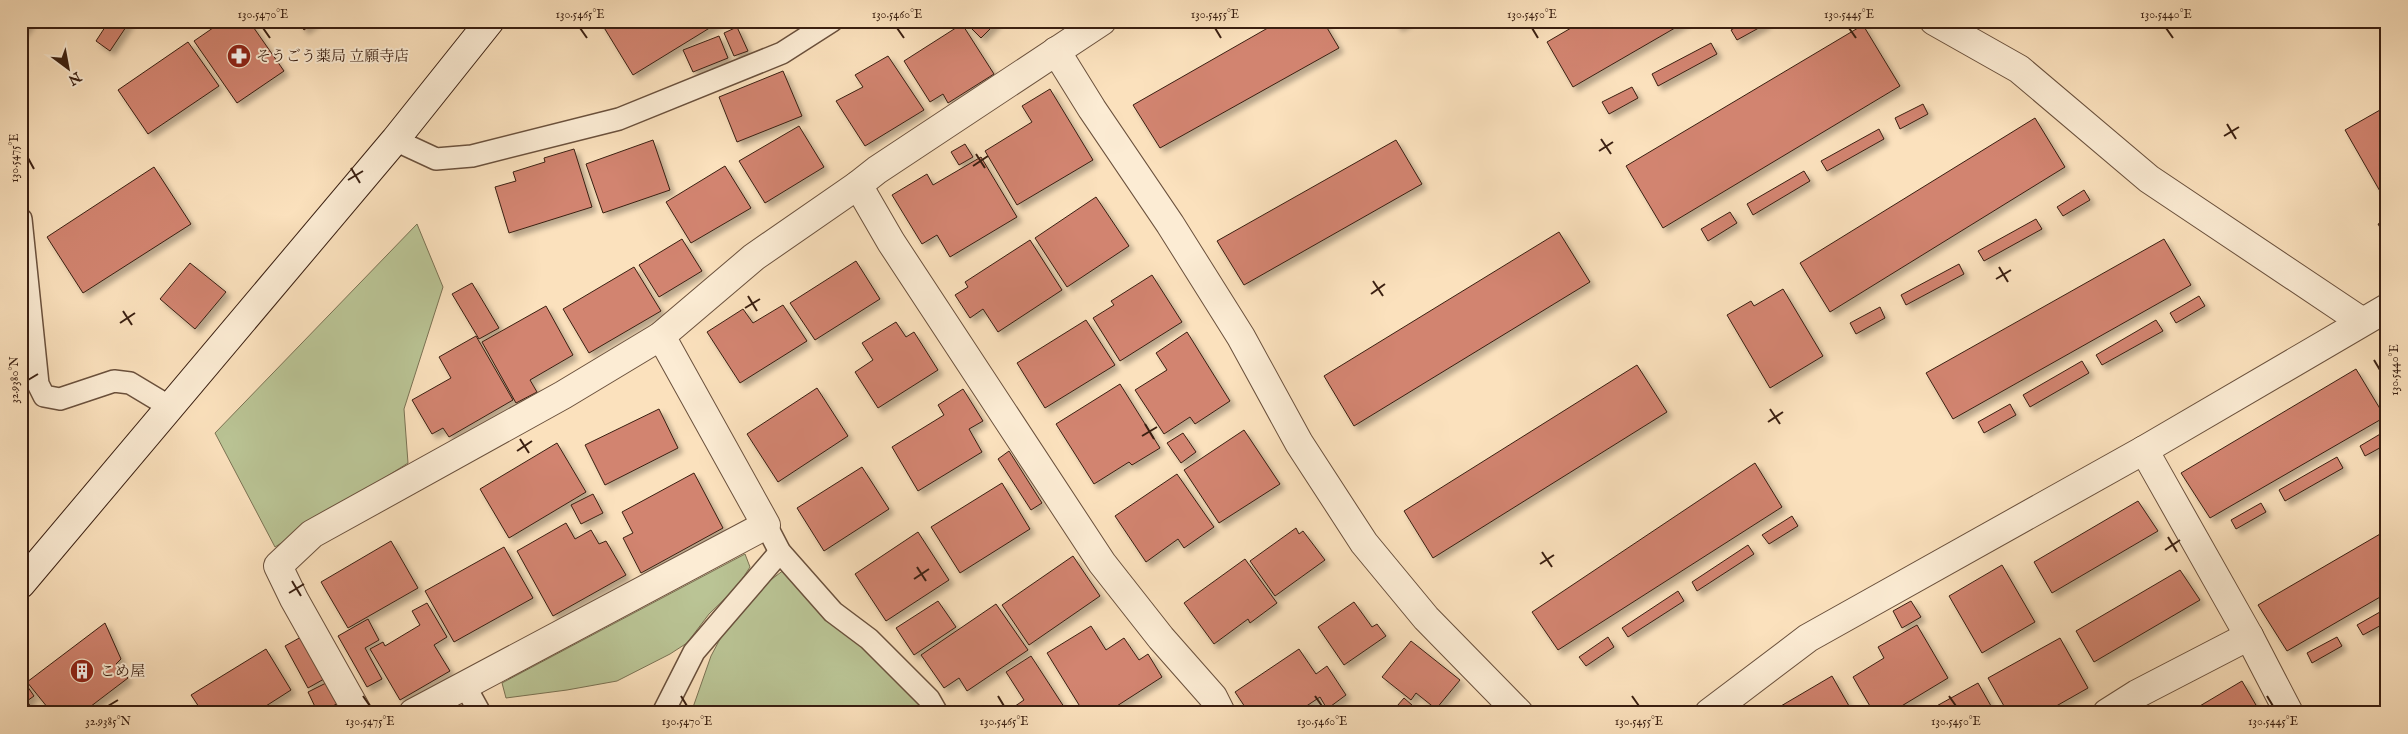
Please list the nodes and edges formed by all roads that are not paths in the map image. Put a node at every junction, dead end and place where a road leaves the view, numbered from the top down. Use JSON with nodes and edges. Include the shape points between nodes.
{"nodes":[{"id":1,"x":490,"y":21,"type":"edge"},
{"id":2,"x":832,"y":21,"type":"edge"},
{"id":3,"x":1102,"y":21,"type":"edge"},
{"id":4,"x":1934,"y":21,"type":"edge"},
{"id":5,"x":1056,"y":51,"type":"junction"},
{"id":6,"x":395,"y":140,"type":"junction"},
{"id":7,"x":858,"y":186,"type":"junction"},
{"id":8,"x":21,"y":219,"type":"edge"},
{"id":9,"x":2387,"y":308,"type":"edge"},
{"id":10,"x":2361,"y":321,"type":"junction"},
{"id":11,"x":661,"y":336,"type":"junction"},
{"id":12,"x":170,"y":407,"type":"junction"},
{"id":13,"x":2144,"y":450,"type":"junction"},
{"id":14,"x":766,"y":526,"type":"junction"},
{"id":15,"x":780,"y":552,"type":"junction"},
{"id":16,"x":21,"y":584,"type":"edge"},
{"id":17,"x":2249,"y":636,"type":"junction"},
{"id":18,"x":464,"y":684,"type":"junction"},
{"id":19,"x":358,"y":713,"type":"edge"},
{"id":20,"x":413,"y":713,"type":"edge"},
{"id":21,"x":480,"y":713,"type":"edge"},
{"id":22,"x":663,"y":713,"type":"edge"},
{"id":23,"x":938,"y":713,"type":"edge"},
{"id":24,"x":1221,"y":713,"type":"edge"},
{"id":25,"x":1519,"y":713,"type":"edge"},
{"id":26,"x":1709,"y":713,"type":"edge"},
{"id":27,"x":2107,"y":713,"type":"edge"},
{"id":28,"x":2289,"y":713,"type":"edge"}],
"edges":[{"from":1,"to":6,"type":"street"},
{"from":2,"to":6,"type":"lane","via":[[782,53],[619,119],[472,156],[436,158]]},
{"from":3,"to":5,"type":"street"},
{"from":4,"to":10,"type":"street","via":[[2019,69],[2149,179]]},
{"from":5,"to":7,"type":"street","via":[[877,170]]},
{"from":5,"to":25,"type":"street","via":[[1242,336],[1300,442],[1364,543],[1426,618]]},
{"from":6,"to":12,"type":"street"},
{"from":7,"to":11,"type":"street","via":[[754,257]]},
{"from":7,"to":24,"type":"street","via":[[891,242],[1102,563],[1213,697]]},
{"from":8,"to":12,"type":"lane","via":[[38,384],[44,396],[60,399],[114,381],[130,383]]},
{"from":9,"to":10,"type":"street"},
{"from":10,"to":13,"type":"street"},
{"from":11,"to":14,"type":"street"},
{"from":11,"to":19,"type":"street","via":[[563,395],[312,534],[278,566]]},
{"from":12,"to":16,"type":"street"},
{"from":13,"to":17,"type":"street"},
{"from":13,"to":26,"type":"street","via":[[1808,638]]},
{"from":14,"to":15,"type":"lane"},
{"from":14,"to":18,"type":"street"},
{"from":15,"to":22,"type":"lane","via":[[694,652]]},
{"from":15,"to":23,"type":"lane","via":[[833,612],[869,640],[929,699]]},
{"from":17,"to":27,"type":"street"},
{"from":17,"to":28,"type":"street"},
{"from":18,"to":20,"type":"street"},
{"from":18,"to":21,"type":"lane"}]}
